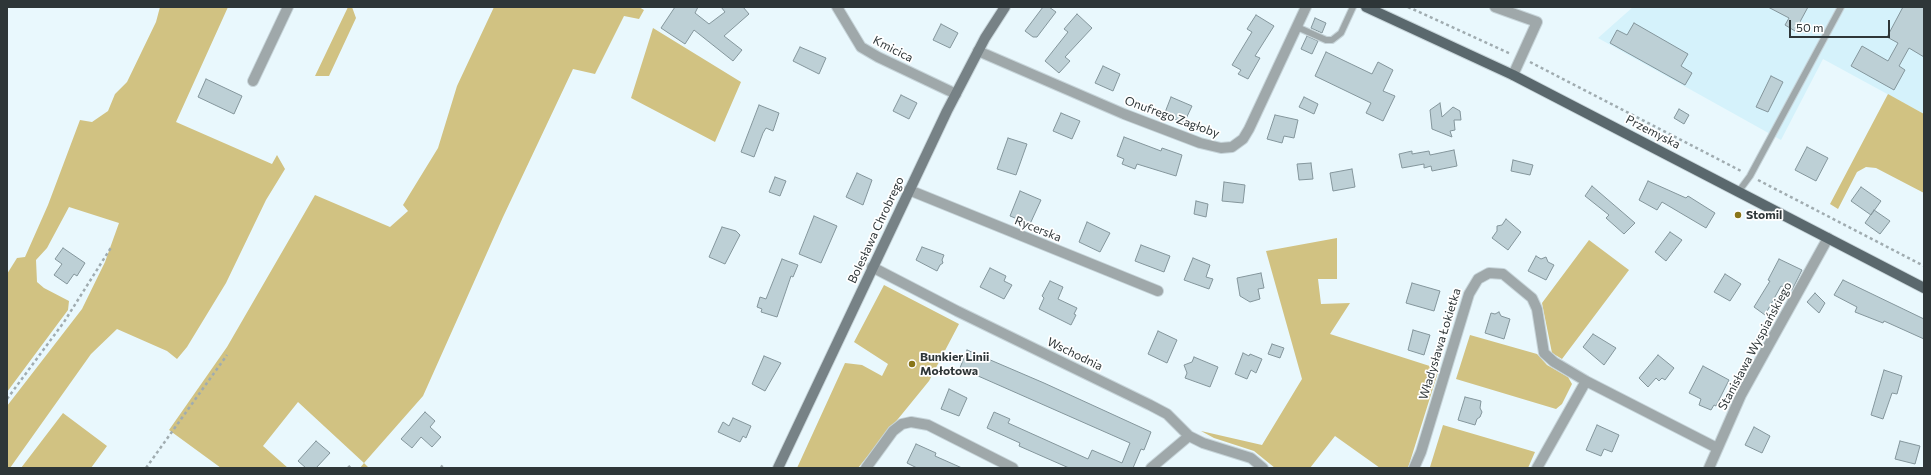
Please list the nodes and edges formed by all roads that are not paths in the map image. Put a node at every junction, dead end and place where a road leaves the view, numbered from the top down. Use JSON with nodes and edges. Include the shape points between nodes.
{"nodes":[{"id":1,"x":288,"y":7,"type":"edge"},
{"id":2,"x":837,"y":7,"type":"edge"},
{"id":3,"x":1005,"y":7,"type":"edge"},
{"id":4,"x":1306,"y":7,"type":"edge"},
{"id":5,"x":1353,"y":7,"type":"edge"},
{"id":6,"x":1366,"y":7,"type":"edge"},
{"id":7,"x":1496,"y":7,"type":"edge"},
{"id":8,"x":1841,"y":7,"type":"edge"},
{"id":9,"x":1297,"y":27,"type":"junction"},
{"id":10,"x":978,"y":51,"type":"junction"},
{"id":11,"x":1513,"y":75,"type":"junction"},
{"id":12,"x":253,"y":81,"type":"dead end"},
{"id":13,"x":956,"y":94,"type":"junction"},
{"id":14,"x":909,"y":190,"type":"junction"},
{"id":15,"x":1739,"y":191,"type":"junction"},
{"id":16,"x":1828,"y":238,"type":"junction"},
{"id":17,"x":872,"y":267,"type":"junction"},
{"id":18,"x":1924,"y":288,"type":"edge"},
{"id":19,"x":1158,"y":291,"type":"dead end"},
{"id":20,"x":1586,"y":381,"type":"junction"},
{"id":21,"x":1189,"y":436,"type":"junction"},
{"id":22,"x":1717,"y":448,"type":"junction"},
{"id":23,"x":778,"y":468,"type":"edge"},
{"id":24,"x":866,"y":468,"type":"edge"},
{"id":25,"x":1013,"y":468,"type":"edge"},
{"id":26,"x":1151,"y":468,"type":"edge"},
{"id":27,"x":1263,"y":468,"type":"edge"},
{"id":28,"x":1414,"y":468,"type":"edge"},
{"id":29,"x":1537,"y":468,"type":"edge"},
{"id":30,"x":1709,"y":468,"type":"edge"}],
"edges":[{"from":1,"to":12,"type":"street"},
{"from":2,"to":13,"type":"street","name":"Kmicica","via":[[861,47],[878,58]]},
{"from":3,"to":10,"type":"street","name":"Bolesława Chrobrego"},
{"from":4,"to":9,"type":"street","name":"Onufrego Zagłoby"},
{"from":5,"to":9,"type":"lane","via":[[1341,33],[1332,40],[1326,40]]},
{"from":6,"to":11,"type":"main road","name":"Przemyska"},
{"from":7,"to":11,"type":"street","via":[[1537,22]]},
{"from":8,"to":15,"type":"lane","via":[[1750,176]]},
{"from":9,"to":10,"type":"street","name":"Onufrego Zagłoby","via":[[1243,139],[1232,148],[1200,143],[1124,114]]},
{"from":10,"to":13,"type":"street","name":"Bolesława Chrobrego"},
{"from":11,"to":15,"type":"main road","name":"Przemyska"},
{"from":13,"to":14,"type":"street","name":"Bolesława Chrobrego"},
{"from":14,"to":17,"type":"street","name":"Bolesława Chrobrego"},
{"from":14,"to":19,"type":"street","name":"Rycerska"},
{"from":15,"to":16,"type":"main road","name":"Przemyska"},
{"from":16,"to":18,"type":"main road","name":"Przemyska"},
{"from":16,"to":22,"type":"street","name":"Stanisława Wyspiańskiego","via":[[1741,395]]},
{"from":17,"to":21,"type":"street","name":"Wschodnia","via":[[1167,414]]},
{"from":17,"to":23,"type":"street","name":"Bolesława Chrobrego"},
{"from":20,"to":22,"type":"street","name":"Władysława Łokietka"},
{"from":20,"to":28,"type":"street","name":"Władysława Łokietka","via":[[1544,353],[1537,309],[1532,298],[1503,274],[1489,273],[1473,284],[1469,294]]},
{"from":20,"to":29,"type":"street"},
{"from":21,"to":26,"type":"street"},
{"from":21,"to":27,"type":"street","name":"Wschodnia","via":[[1219,449],[1251,458]]},
{"from":22,"to":30,"type":"street","name":"Stanisława Wyspiańskiego"},
{"from":24,"to":25,"type":"street","via":[[893,431],[902,424],[911,422],[928,425]]}]}
